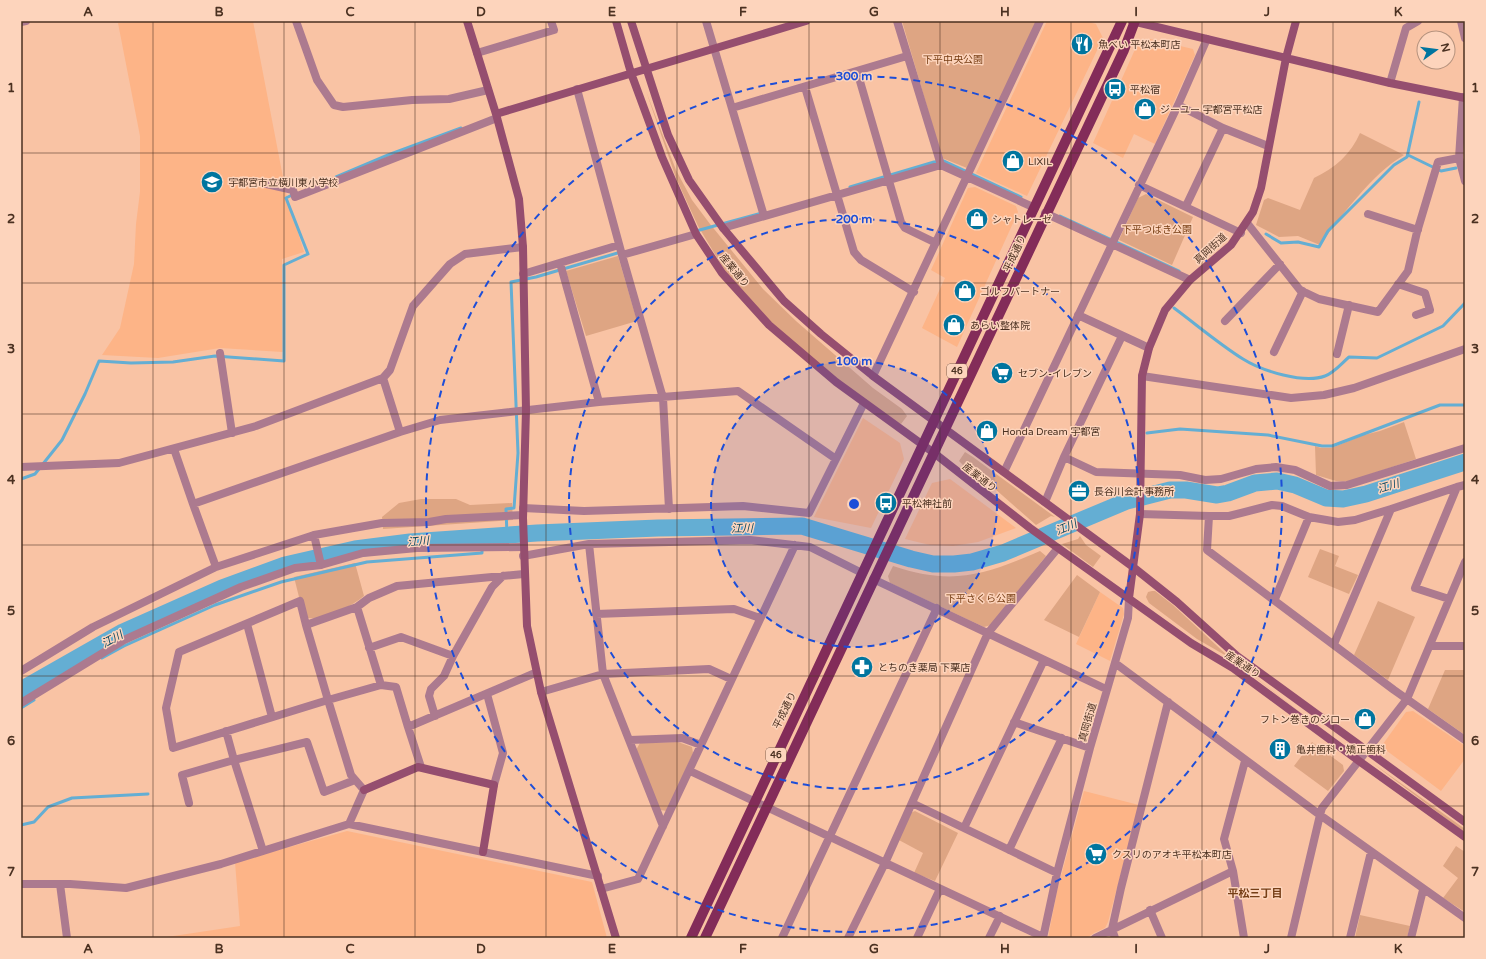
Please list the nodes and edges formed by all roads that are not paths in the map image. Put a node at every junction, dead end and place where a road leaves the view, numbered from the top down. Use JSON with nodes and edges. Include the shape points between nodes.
{"nodes":[{"id":1,"x":26,"y":21,"type":"edge"},
{"id":2,"x":296,"y":21,"type":"edge"},
{"id":3,"x":467,"y":21,"type":"edge"},
{"id":4,"x":552,"y":21,"type":"edge"},
{"id":5,"x":616,"y":21,"type":"edge"},
{"id":6,"x":631,"y":21,"type":"edge"},
{"id":7,"x":706,"y":21,"type":"edge"},
{"id":8,"x":806,"y":21,"type":"edge"},
{"id":9,"x":897,"y":21,"type":"edge"},
{"id":10,"x":1040,"y":21,"type":"edge"},
{"id":11,"x":1122,"y":21,"type":"edge"},
{"id":12,"x":1134,"y":21,"type":"edge"},
{"id":13,"x":1296,"y":21,"type":"edge"},
{"id":14,"x":1418,"y":21,"type":"edge"},
{"id":15,"x":1461,"y":21,"type":"edge"},
{"id":16,"x":21,"y":22,"type":"edge"},
{"id":17,"x":1465,"y":38,"type":"edge"},
{"id":18,"x":1207,"y":39,"type":"junction"},
{"id":19,"x":714,"y":48,"type":"junction"},
{"id":20,"x":477,"y":53,"type":"junction"},
{"id":21,"x":907,"y":56,"type":"junction"},
{"id":22,"x":1286,"y":58,"type":"junction"},
{"id":23,"x":645,"y":69,"type":"junction"},
{"id":24,"x":858,"y":71,"type":"junction"},
{"id":25,"x":631,"y":73,"type":"junction"},
{"id":26,"x":1390,"y":83,"type":"junction"},
{"id":27,"x":805,"y":87,"type":"junction"},
{"id":28,"x":577,"y":89,"type":"junction"},
{"id":29,"x":488,"y":90,"type":"junction"},
{"id":30,"x":1464,"y":98,"type":"edge"},
{"id":31,"x":1178,"y":105,"type":"junction"},
{"id":32,"x":732,"y":108,"type":"junction"},
{"id":33,"x":496,"y":116,"type":"junction"},
{"id":34,"x":1223,"y":128,"type":"junction"},
{"id":35,"x":1268,"y":146,"type":"junction"},
{"id":36,"x":1459,"y":158,"type":"junction"},
{"id":37,"x":941,"y":164,"type":"junction"},
{"id":38,"x":967,"y":176,"type":"junction"},
{"id":39,"x":889,"y":179,"type":"junction"},
{"id":40,"x":1465,"y":181,"type":"edge"},
{"id":41,"x":262,"y":182,"type":"dead end"},
{"id":42,"x":1139,"y":185,"type":"junction"},
{"id":43,"x":837,"y":194,"type":"junction"},
{"id":44,"x":1186,"y":206,"type":"junction"},
{"id":45,"x":1034,"y":208,"type":"junction"},
{"id":46,"x":1046,"y":213,"type":"junction"},
{"id":47,"x":1368,"y":214,"type":"dead end"},
{"id":48,"x":764,"y":216,"type":"junction"},
{"id":49,"x":1247,"y":222,"type":"junction"},
{"id":50,"x":723,"y":228,"type":"junction"},
{"id":51,"x":1418,"y":230,"type":"junction"},
{"id":52,"x":1241,"y":233,"type":"junction"},
{"id":53,"x":696,"y":234,"type":"junction"},
{"id":54,"x":936,"y":243,"type":"junction"},
{"id":55,"x":1112,"y":244,"type":"junction"},
{"id":56,"x":619,"y":245,"type":"junction"},
{"id":57,"x":522,"y":247,"type":"junction"},
{"id":58,"x":622,"y":255,"type":"junction"},
{"id":59,"x":560,"y":262,"type":"junction"},
{"id":60,"x":1280,"y":264,"type":"junction"},
{"id":61,"x":523,"y":274,"type":"junction"},
{"id":62,"x":1190,"y":280,"type":"junction"},
{"id":63,"x":1398,"y":284,"type":"junction"},
{"id":64,"x":1303,"y":291,"type":"junction"},
{"id":65,"x":914,"y":292,"type":"junction"},
{"id":66,"x":1349,"y":305,"type":"junction"},
{"id":67,"x":1078,"y":315,"type":"junction"},
{"id":68,"x":1416,"y":315,"type":"dead end"},
{"id":69,"x":1225,"y":321,"type":"dead end"},
{"id":70,"x":1122,"y":336,"type":"junction"},
{"id":71,"x":1149,"y":348,"type":"junction"},
{"id":72,"x":1465,"y":349,"type":"edge"},
{"id":73,"x":1274,"y":352,"type":"dead end"},
{"id":74,"x":220,"y":353,"type":"dead end"},
{"id":75,"x":1337,"y":354,"type":"dead end"},
{"id":76,"x":873,"y":376,"type":"junction"},
{"id":77,"x":1142,"y":376,"type":"junction"},
{"id":78,"x":383,"y":378,"type":"junction"},
{"id":79,"x":663,"y":398,"type":"junction"},
{"id":80,"x":599,"y":402,"type":"junction"},
{"id":81,"x":864,"y":403,"type":"junction"},
{"id":82,"x":526,"y":410,"type":"junction"},
{"id":83,"x":934,"y":420,"type":"junction"},
{"id":84,"x":946,"y":429,"type":"junction"},
{"id":85,"x":400,"y":432,"type":"junction"},
{"id":86,"x":232,"y":433,"type":"junction"},
{"id":87,"x":922,"y":445,"type":"junction"},
{"id":88,"x":1465,"y":448,"type":"edge"},
{"id":89,"x":174,"y":449,"type":"junction"},
{"id":90,"x":934,"y":453,"type":"junction"},
{"id":91,"x":1064,"y":457,"type":"junction"},
{"id":92,"x":836,"y":459,"type":"junction"},
{"id":93,"x":21,"y":467,"type":"edge"},
{"id":94,"x":1004,"y":472,"type":"junction"},
{"id":95,"x":1142,"y":474,"type":"junction"},
{"id":96,"x":1461,"y":486,"type":"edge"},
{"id":97,"x":1045,"y":502,"type":"junction"},
{"id":98,"x":193,"y":504,"type":"junction"},
{"id":99,"x":669,"y":508,"type":"junction"},
{"id":100,"x":1391,"y":509,"type":"junction"},
{"id":101,"x":1140,"y":512,"type":"junction"},
{"id":102,"x":523,"y":514,"type":"junction"},
{"id":103,"x":1208,"y":516,"type":"junction"},
{"id":104,"x":1309,"y":517,"type":"junction"},
{"id":105,"x":314,"y":535,"type":"junction"},
{"id":106,"x":589,"y":544,"type":"junction"},
{"id":107,"x":523,"y":545,"type":"junction"},
{"id":108,"x":795,"y":545,"type":"junction"},
{"id":109,"x":1056,"y":546,"type":"junction"},
{"id":110,"x":523,"y":556,"type":"junction"},
{"id":111,"x":1465,"y":562,"type":"edge"},
{"id":112,"x":321,"y":565,"type":"junction"},
{"id":113,"x":216,"y":567,"type":"junction"},
{"id":114,"x":1133,"y":567,"type":"junction"},
{"id":115,"x":862,"y":573,"type":"junction"},
{"id":116,"x":524,"y":574,"type":"junction"},
{"id":117,"x":503,"y":576,"type":"junction"},
{"id":118,"x":873,"y":579,"type":"junction"},
{"id":119,"x":1129,"y":598,"type":"junction"},
{"id":120,"x":1275,"y":599,"type":"junction"},
{"id":121,"x":1449,"y":599,"type":"junction"},
{"id":122,"x":357,"y":607,"type":"junction"},
{"id":123,"x":938,"y":608,"type":"junction"},
{"id":124,"x":596,"y":614,"type":"junction"},
{"id":125,"x":760,"y":618,"type":"junction"},
{"id":126,"x":247,"y":624,"type":"junction"},
{"id":127,"x":306,"y":625,"type":"junction"},
{"id":128,"x":988,"y":633,"type":"junction"},
{"id":129,"x":1334,"y":644,"type":"junction"},
{"id":130,"x":1430,"y":646,"type":"junction"},
{"id":131,"x":1465,"y":646,"type":"edge"},
{"id":132,"x":369,"y":648,"type":"junction"},
{"id":133,"x":453,"y":656,"type":"junction"},
{"id":134,"x":1044,"y":660,"type":"junction"},
{"id":135,"x":1115,"y":663,"type":"junction"},
{"id":136,"x":21,"y":671,"type":"edge"},
{"id":137,"x":535,"y":673,"type":"junction"},
{"id":138,"x":603,"y":674,"type":"junction"},
{"id":139,"x":732,"y":679,"type":"junction"},
{"id":140,"x":381,"y":685,"type":"junction"},
{"id":141,"x":1106,"y":689,"type":"junction"},
{"id":142,"x":541,"y":692,"type":"junction"},
{"id":143,"x":487,"y":694,"type":"junction"},
{"id":144,"x":1407,"y":699,"type":"junction"},
{"id":145,"x":328,"y":700,"type":"junction"},
{"id":146,"x":1168,"y":702,"type":"junction"},
{"id":147,"x":21,"y":703,"type":"edge"},
{"id":148,"x":434,"y":716,"type":"junction"},
{"id":149,"x":272,"y":717,"type":"junction"},
{"id":150,"x":1014,"y":722,"type":"junction"},
{"id":151,"x":408,"y":727,"type":"junction"},
{"id":152,"x":226,"y":731,"type":"junction"},
{"id":153,"x":1062,"y":738,"type":"junction"},
{"id":154,"x":630,"y":740,"type":"junction"},
{"id":155,"x":1465,"y":740,"type":"edge"},
{"id":156,"x":701,"y":745,"type":"junction"},
{"id":157,"x":1090,"y":748,"type":"junction"},
{"id":158,"x":1366,"y":751,"type":"junction"},
{"id":159,"x":234,"y":760,"type":"junction"},
{"id":160,"x":1245,"y":760,"type":"junction"},
{"id":161,"x":1359,"y":761,"type":"junction"},
{"id":162,"x":421,"y":767,"type":"junction"},
{"id":163,"x":690,"y":771,"type":"junction"},
{"id":164,"x":355,"y":780,"type":"junction"},
{"id":165,"x":494,"y":785,"type":"junction"},
{"id":166,"x":364,"y":790,"type":"junction"},
{"id":167,"x":755,"y":802,"type":"junction"},
{"id":168,"x":188,"y":803,"type":"dead end"},
{"id":169,"x":912,"y":803,"type":"junction"},
{"id":170,"x":768,"y":807,"type":"junction"},
{"id":171,"x":1320,"y":815,"type":"junction"},
{"id":172,"x":1465,"y":822,"type":"edge"},
{"id":173,"x":349,"y":824,"type":"junction"},
{"id":174,"x":663,"y":826,"type":"junction"},
{"id":175,"x":964,"y":828,"type":"junction"},
{"id":176,"x":1465,"y":837,"type":"edge"},
{"id":177,"x":830,"y":838,"type":"junction"},
{"id":178,"x":1009,"y":850,"type":"junction"},
{"id":179,"x":263,"y":851,"type":"junction"},
{"id":180,"x":483,"y":852,"type":"junction"},
{"id":181,"x":1371,"y":852,"type":"junction"},
{"id":182,"x":885,"y":863,"type":"junction"},
{"id":183,"x":1233,"y":870,"type":"junction"},
{"id":184,"x":1057,"y":873,"type":"junction"},
{"id":185,"x":598,"y":876,"type":"junction"},
{"id":186,"x":21,"y":884,"type":"edge"},
{"id":187,"x":60,"y":884,"type":"junction"},
{"id":188,"x":601,"y":889,"type":"junction"},
{"id":189,"x":940,"y":889,"type":"junction"},
{"id":190,"x":1423,"y":890,"type":"junction"},
{"id":191,"x":1150,"y":910,"type":"junction"},
{"id":192,"x":1000,"y":916,"type":"junction"},
{"id":193,"x":1465,"y":918,"type":"edge"},
{"id":194,"x":1112,"y":929,"type":"junction"},
{"id":195,"x":1043,"y":937,"type":"edge"},
{"id":196,"x":67,"y":938,"type":"edge"},
{"id":197,"x":616,"y":938,"type":"edge"},
{"id":198,"x":691,"y":938,"type":"edge"},
{"id":199,"x":705,"y":938,"type":"edge"},
{"id":200,"x":782,"y":938,"type":"edge"},
{"id":201,"x":848,"y":938,"type":"edge"},
{"id":202,"x":918,"y":938,"type":"edge"},
{"id":203,"x":990,"y":938,"type":"edge"},
{"id":204,"x":1095,"y":938,"type":"edge"},
{"id":205,"x":1115,"y":938,"type":"edge"},
{"id":206,"x":1162,"y":938,"type":"edge"},
{"id":207,"x":1244,"y":938,"type":"edge"},
{"id":208,"x":1290,"y":938,"type":"edge"},
{"id":209,"x":1350,"y":938,"type":"edge"},
{"id":210,"x":1411,"y":938,"type":"edge"}],
"edges":[{"from":1,"to":16,"type":"street"},
{"from":2,"to":29,"type":"street","via":[[318,80],[334,105],[343,107],[449,99]]},
{"from":3,"to":20,"type":"street"},
{"from":4,"to":20,"type":"street","via":[[554,30]]},
{"from":5,"to":25,"type":"street","name":"産業通り"},
{"from":6,"to":23,"type":"street","name":"産業通り"},
{"from":7,"to":19,"type":"street"},
{"from":8,"to":19,"type":"street"},
{"from":9,"to":21,"type":"street"},
{"from":10,"to":38,"type":"street"},
{"from":11,"to":45,"type":"main road","name":"平成通り","number":"46"},
{"from":12,"to":18,"type":"street"},
{"from":12,"to":46,"type":"main road","name":"平成通り","number":"46","via":[[1124,50]]},
{"from":13,"to":22,"type":"street","name":"真岡街道"},
{"from":14,"to":26,"type":"street","via":[[1406,28]]},
{"from":15,"to":17,"type":"street"},
{"from":18,"to":22,"type":"street"},
{"from":18,"to":31,"type":"street"},
{"from":19,"to":23,"type":"street"},
{"from":19,"to":32,"type":"street"},
{"from":20,"to":29,"type":"street"},
{"from":21,"to":24,"type":"street"},
{"from":21,"to":37,"type":"street"},
{"from":22,"to":26,"type":"street"},
{"from":22,"to":35,"type":"street","name":"真岡街道"},
{"from":23,"to":25,"type":"street"},
{"from":23,"to":50,"type":"street","name":"産業通り","via":[[668,135],[689,180]]},
{"from":24,"to":27,"type":"street"},
{"from":24,"to":39,"type":"street"},
{"from":25,"to":28,"type":"street"},
{"from":25,"to":53,"type":"street","name":"産業通り","via":[[662,158]]},
{"from":26,"to":30,"type":"street"},
{"from":27,"to":32,"type":"street"},
{"from":27,"to":43,"type":"street"},
{"from":28,"to":33,"type":"street"},
{"from":28,"to":56,"type":"street"},
{"from":29,"to":33,"type":"street"},
{"from":30,"to":36,"type":"street"},
{"from":31,"to":34,"type":"street"},
{"from":31,"to":42,"type":"street"},
{"from":32,"to":48,"type":"street"},
{"from":33,"to":41,"type":"street","via":[[295,197],[293,190]]},
{"from":33,"to":57,"type":"street","via":[[519,199]]},
{"from":34,"to":35,"type":"street"},
{"from":34,"to":44,"type":"street"},
{"from":35,"to":49,"type":"street","name":"真岡街道","via":[[1261,188]]},
{"from":36,"to":40,"type":"street"},
{"from":36,"to":51,"type":"street","via":[[1438,162]]},
{"from":37,"to":38,"type":"street"},
{"from":37,"to":39,"type":"street"},
{"from":38,"to":45,"type":"street"},
{"from":38,"to":54,"type":"street"},
{"from":39,"to":43,"type":"street"},
{"from":39,"to":54,"type":"street","via":[[905,228]]},
{"from":42,"to":44,"type":"street"},
{"from":42,"to":55,"type":"street"},
{"from":43,"to":48,"type":"street"},
{"from":43,"to":65,"type":"street","via":[[854,252],[861,260]]},
{"from":44,"to":52,"type":"street"},
{"from":45,"to":83,"type":"main road","name":"平成通り","number":"46"},
{"from":46,"to":55,"type":"street"},
{"from":46,"to":84,"type":"main road","name":"平成通り","number":"46"},
{"from":47,"to":51,"type":"street"},
{"from":48,"to":50,"type":"street"},
{"from":49,"to":52,"type":"street","name":"真岡街道"},
{"from":49,"to":60,"type":"street"},
{"from":50,"to":76,"type":"street","name":"産業通り","via":[[784,301]]},
{"from":51,"to":63,"type":"street","via":[[1408,271]]},
{"from":52,"to":62,"type":"street","name":"真岡街道","via":[[1231,245]]},
{"from":53,"to":58,"type":"street"},
{"from":53,"to":81,"type":"street","name":"産業通り","via":[[722,273],[769,325]]},
{"from":54,"to":65,"type":"street"},
{"from":55,"to":62,"type":"street"},
{"from":55,"to":67,"type":"street"},
{"from":56,"to":58,"type":"street"},
{"from":56,"to":59,"type":"street"},
{"from":57,"to":61,"type":"street"},
{"from":57,"to":78,"type":"street","via":[[465,254],[450,264],[413,306],[390,370]]},
{"from":58,"to":79,"type":"street"},
{"from":59,"to":61,"type":"street"},
{"from":59,"to":80,"type":"street"},
{"from":60,"to":64,"type":"street"},
{"from":60,"to":69,"type":"street"},
{"from":61,"to":82,"type":"street"},
{"from":62,"to":71,"type":"street","name":"真岡街道","via":[[1165,310]]},
{"from":63,"to":66,"type":"street","via":[[1378,312]]},
{"from":63,"to":68,"type":"street","via":[[1425,293],[1430,310]]},
{"from":64,"to":66,"type":"street","via":[[1319,300]]},
{"from":64,"to":73,"type":"street"},
{"from":65,"to":76,"type":"street"},
{"from":66,"to":75,"type":"street"},
{"from":67,"to":70,"type":"street"},
{"from":67,"to":94,"type":"street"},
{"from":70,"to":71,"type":"street"},
{"from":70,"to":91,"type":"street"},
{"from":71,"to":77,"type":"street","name":"真岡街道"},
{"from":72,"to":77,"type":"street","via":[[1324,396],[1291,398]]},
{"from":74,"to":86,"type":"street"},
{"from":76,"to":83,"type":"street","name":"産業通り"},
{"from":77,"to":95,"type":"street","name":"真岡街道"},
{"from":78,"to":85,"type":"street"},
{"from":78,"to":86,"type":"street"},
{"from":79,"to":80,"type":"street"},
{"from":79,"to":92,"type":"street","via":[[738,391]]},
{"from":79,"to":99,"type":"street"},
{"from":80,"to":82,"type":"street"},
{"from":81,"to":87,"type":"street","name":"産業通り"},
{"from":81,"to":92,"type":"street"},
{"from":82,"to":85,"type":"street","via":[[440,420]]},
{"from":82,"to":102,"type":"street"},
{"from":83,"to":84,"type":"street","name":"産業通り"},
{"from":83,"to":87,"type":"main road","name":"平成通り","number":"46"},
{"from":84,"to":90,"type":"main road","name":"平成通り","number":"46"},
{"from":84,"to":94,"type":"street","name":"産業通り"},
{"from":85,"to":98,"type":"street"},
{"from":86,"to":89,"type":"street"},
{"from":87,"to":90,"type":"street","name":"産業通り"},
{"from":87,"to":115,"type":"main road","name":"平成通り","number":"46"},
{"from":88,"to":95,"type":"street","via":[[1347,486],[1330,486],[1295,470],[1276,467],[1256,469],[1222,479],[1205,480],[1180,475]]},
{"from":89,"to":93,"type":"street","via":[[119,463]]},
{"from":89,"to":98,"type":"street"},
{"from":90,"to":109,"type":"street","name":"産業通り"},
{"from":90,"to":118,"type":"main road","name":"平成通り","number":"46"},
{"from":91,"to":95,"type":"street","via":[[1096,472]]},
{"from":91,"to":97,"type":"street"},
{"from":92,"to":99,"type":"street","via":[[810,513],[742,506]]},
{"from":94,"to":97,"type":"street","name":"産業通り"},
{"from":95,"to":101,"type":"street","name":"真岡街道"},
{"from":96,"to":100,"type":"street"},
{"from":96,"to":121,"type":"street","via":[[1415,588]]},
{"from":97,"to":114,"type":"street","name":"産業通り"},
{"from":98,"to":113,"type":"street"},
{"from":99,"to":102,"type":"street"},
{"from":100,"to":104,"type":"street","via":[[1355,520],[1338,522]]},
{"from":100,"to":129,"type":"street"},
{"from":101,"to":103,"type":"street"},
{"from":101,"to":114,"type":"street","name":"真岡街道"},
{"from":102,"to":105,"type":"street","via":[[382,523]]},
{"from":102,"to":107,"type":"street"},
{"from":103,"to":104,"type":"street","via":[[1229,516],[1272,505],[1282,506]]},
{"from":103,"to":120,"type":"street","via":[[1207,550]]},
{"from":104,"to":120,"type":"street"},
{"from":105,"to":112,"type":"street"},
{"from":105,"to":113,"type":"street"},
{"from":106,"to":108,"type":"street","via":[[750,540]]},
{"from":106,"to":110,"type":"street"},
{"from":106,"to":124,"type":"street"},
{"from":107,"to":110,"type":"street"},
{"from":107,"to":112,"type":"street","via":[[417,548],[363,553]]},
{"from":108,"to":115,"type":"street","via":[[810,547]]},
{"from":108,"to":125,"type":"street"},
{"from":109,"to":119,"type":"street","name":"産業通り"},
{"from":109,"to":128,"type":"street"},
{"from":110,"to":116,"type":"street"},
{"from":111,"to":121,"type":"street"},
{"from":112,"to":147,"type":"street","via":[[295,568],[241,587],[160,623],[124,640]]},
{"from":113,"to":136,"type":"street","via":[[93,627]]},
{"from":114,"to":119,"type":"street","name":"真岡街道"},
{"from":114,"to":158,"type":"street","name":"産業通り","via":[[1177,602],[1237,656]]},
{"from":115,"to":167,"type":"main road","name":"平成通り","number":"46"},
{"from":116,"to":117,"type":"street"},
{"from":116,"to":137,"type":"street","via":[[527,626]]},
{"from":117,"to":122,"type":"street","via":[[397,586],[368,598]]},
{"from":117,"to":133,"type":"street","via":[[492,587]]},
{"from":118,"to":123,"type":"street"},
{"from":118,"to":170,"type":"main road","number":"46"},
{"from":119,"to":135,"type":"street","name":"真岡街道","via":[[1128,618]]},
{"from":119,"to":161,"type":"street","name":"産業通り","via":[[1191,643],[1233,668]]},
{"from":120,"to":129,"type":"street"},
{"from":121,"to":130,"type":"street"},
{"from":122,"to":127,"type":"street"},
{"from":122,"to":132,"type":"street"},
{"from":123,"to":128,"type":"street"},
{"from":123,"to":177,"type":"street"},
{"from":124,"to":125,"type":"street","via":[[734,609]]},
{"from":124,"to":138,"type":"street"},
{"from":125,"to":139,"type":"street"},
{"from":126,"to":127,"type":"street","via":[[300,601]]},
{"from":126,"to":149,"type":"street"},
{"from":126,"to":152,"type":"street","via":[[179,652],[166,708],[173,748]]},
{"from":127,"to":145,"type":"street"},
{"from":128,"to":134,"type":"street"},
{"from":128,"to":169,"type":"street"},
{"from":129,"to":144,"type":"street"},
{"from":130,"to":131,"type":"street"},
{"from":130,"to":144,"type":"street"},
{"from":132,"to":133,"type":"street","via":[[401,637]]},
{"from":132,"to":140,"type":"street"},
{"from":133,"to":148,"type":"street","via":[[444,676],[431,689],[429,696]]},
{"from":134,"to":141,"type":"street"},
{"from":134,"to":150,"type":"street"},
{"from":135,"to":141,"type":"street","name":"真岡街道"},
{"from":135,"to":146,"type":"street"},
{"from":137,"to":142,"type":"street"},
{"from":137,"to":143,"type":"street"},
{"from":138,"to":139,"type":"street","via":[[709,669]]},
{"from":138,"to":142,"type":"street"},
{"from":138,"to":154,"type":"street"},
{"from":139,"to":156,"type":"street"},
{"from":140,"to":145,"type":"street"},
{"from":140,"to":151,"type":"street","via":[[396,688]]},
{"from":141,"to":157,"type":"street","name":"真岡街道"},
{"from":142,"to":185,"type":"street"},
{"from":143,"to":148,"type":"street"},
{"from":143,"to":165,"type":"street","via":[[504,753]]},
{"from":144,"to":155,"type":"street"},
{"from":144,"to":158,"type":"street"},
{"from":145,"to":149,"type":"street"},
{"from":145,"to":164,"type":"street","via":[[351,775]]},
{"from":146,"to":160,"type":"street"},
{"from":146,"to":194,"type":"street"},
{"from":148,"to":151,"type":"street"},
{"from":149,"to":152,"type":"street"},
{"from":150,"to":153,"type":"street"},
{"from":150,"to":175,"type":"street"},
{"from":151,"to":162,"type":"street"},
{"from":152,"to":159,"type":"street"},
{"from":153,"to":157,"type":"street"},
{"from":153,"to":178,"type":"street"},
{"from":154,"to":156,"type":"street","via":[[682,738]]},
{"from":154,"to":174,"type":"street"},
{"from":156,"to":163,"type":"street"},
{"from":157,"to":184,"type":"street","name":"真岡街道"},
{"from":158,"to":161,"type":"street"},
{"from":158,"to":172,"type":"street","name":"産業通り"},
{"from":159,"to":164,"type":"street","via":[[307,742],[324,792]]},
{"from":159,"to":168,"type":"street","via":[[182,775]]},
{"from":159,"to":179,"type":"street"},
{"from":160,"to":171,"type":"street"},
{"from":160,"to":183,"type":"street","via":[[1224,839]]},
{"from":161,"to":171,"type":"street","via":[[1322,808]]},
{"from":161,"to":176,"type":"street","name":"産業通り"},
{"from":162,"to":165,"type":"street"},
{"from":162,"to":166,"type":"street","via":[[418,766]]},
{"from":163,"to":167,"type":"street"},
{"from":163,"to":174,"type":"street"},
{"from":164,"to":166,"type":"street"},
{"from":165,"to":180,"type":"street"},
{"from":166,"to":173,"type":"street"},
{"from":167,"to":170,"type":"street"},
{"from":167,"to":198,"type":"main road","name":"平成通り","number":"46"},
{"from":169,"to":175,"type":"street"},
{"from":169,"to":182,"type":"street"},
{"from":170,"to":177,"type":"street"},
{"from":170,"to":199,"type":"main road","number":"46"},
{"from":171,"to":181,"type":"street"},
{"from":171,"to":208,"type":"street"},
{"from":173,"to":179,"type":"street"},
{"from":173,"to":180,"type":"street"},
{"from":174,"to":188,"type":"street","via":[[638,879]]},
{"from":175,"to":178,"type":"street"},
{"from":177,"to":182,"type":"street"},
{"from":177,"to":200,"type":"street"},
{"from":178,"to":184,"type":"street"},
{"from":179,"to":187,"type":"street","via":[[126,888]]},
{"from":180,"to":185,"type":"street"},
{"from":181,"to":190,"type":"street"},
{"from":181,"to":209,"type":"street"},
{"from":182,"to":189,"type":"street"},
{"from":182,"to":201,"type":"street"},
{"from":183,"to":191,"type":"street"},
{"from":183,"to":207,"type":"street"},
{"from":184,"to":195,"type":"street","name":"真岡街道"},
{"from":185,"to":188,"type":"street"},
{"from":186,"to":187,"type":"street"},
{"from":187,"to":196,"type":"street"},
{"from":188,"to":197,"type":"street"},
{"from":189,"to":192,"type":"street"},
{"from":189,"to":202,"type":"street"},
{"from":190,"to":193,"type":"street"},
{"from":190,"to":210,"type":"street"},
{"from":191,"to":194,"type":"street"},
{"from":191,"to":206,"type":"street"},
{"from":192,"to":195,"type":"street"},
{"from":192,"to":203,"type":"street"},
{"from":194,"to":204,"type":"street"},
{"from":194,"to":205,"type":"street"}]}
